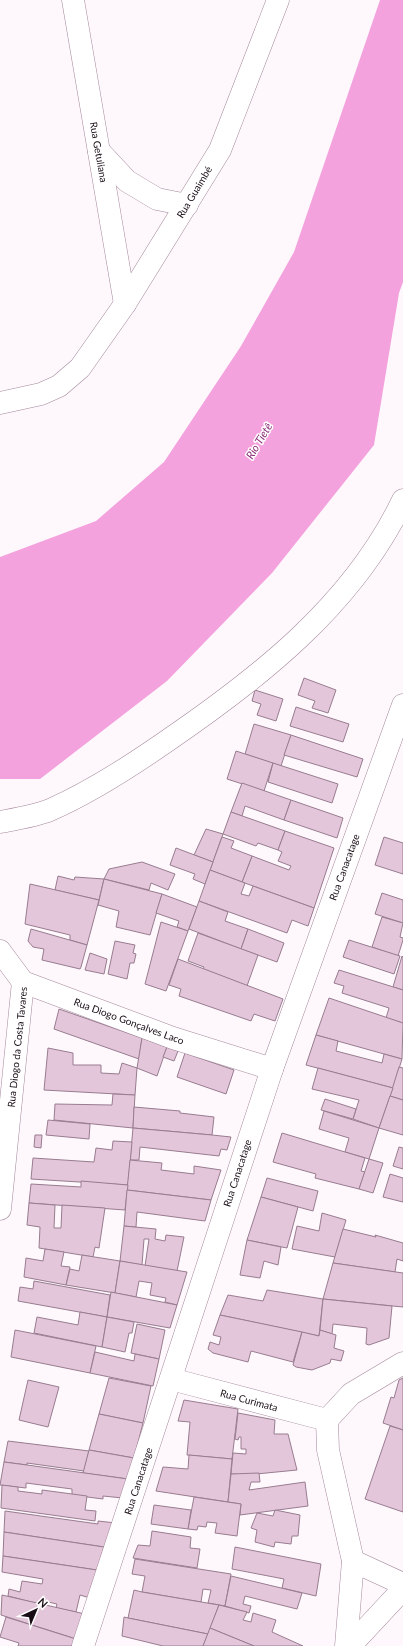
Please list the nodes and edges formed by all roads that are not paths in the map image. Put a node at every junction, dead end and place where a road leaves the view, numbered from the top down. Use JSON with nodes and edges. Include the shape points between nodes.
{"nodes":[{"id":1,"x":73,"y":0,"type":"edge"},
{"id":2,"x":278,"y":0,"type":"edge"},
{"id":3,"x":99,"y":151,"type":"junction"},
{"id":4,"x":187,"y":205,"type":"junction"},
{"id":5,"x":125,"y":304,"type":"junction"},
{"id":6,"x":0,"y":403,"type":"edge"},
{"id":7,"x":403,"y":500,"type":"edge"},
{"id":8,"x":403,"y":706,"type":"edge"},
{"id":9,"x":0,"y":822,"type":"edge"},
{"id":10,"x":0,"y":952,"type":"edge"},
{"id":11,"x":23,"y":982,"type":"junction"},
{"id":12,"x":272,"y":1069,"type":"junction"},
{"id":13,"x":0,"y":1208,"type":"edge"},
{"id":14,"x":403,"y":1363,"type":"edge"},
{"id":15,"x":170,"y":1379,"type":"junction"},
{"id":16,"x":327,"y":1420,"type":"junction"},
{"id":17,"x":354,"y":1561,"type":"junction"},
{"id":18,"x":403,"y":1584,"type":"edge"},
{"id":19,"x":403,"y":1589,"type":"edge"},
{"id":20,"x":84,"y":1646,"type":"edge"},
{"id":21,"x":346,"y":1646,"type":"edge"},
{"id":22,"x":350,"y":1646,"type":"edge"}],
"edges":[{"from":1,"to":3,"type":"street","name":"Rua Getuliana"},
{"from":2,"to":4,"type":"street","name":"Rua Guaimbé","via":[[220,150]]},
{"from":3,"to":4,"type":"street","via":[[127,181],[157,199]]},
{"from":3,"to":5,"type":"street","name":"Rua Getuliana"},
{"from":4,"to":5,"type":"street","name":"Rua Guaimbé"},
{"from":5,"to":6,"type":"street","name":"Rua Guaimbé","via":[[80,368],[59,386]]},
{"from":7,"to":9,"type":"street","via":[[378,546],[348,588],[315,623],[244,686],[110,779],[49,810]]},
{"from":8,"to":12,"type":"street","name":"Rua Canacatage"},
{"from":10,"to":11,"type":"street"},
{"from":11,"to":12,"type":"street","name":"Rua Diogo Gonçalves Laco","via":[[173,1038]]},
{"from":11,"to":13,"type":"street","name":"Rua Diogo da Costa Tavares"},
{"from":12,"to":15,"type":"street","name":"Rua Canacatage"},
{"from":14,"to":16,"type":"street","via":[[351,1394]]},
{"from":15,"to":16,"type":"street","name":"Rua Curimata"},
{"from":15,"to":20,"type":"street","name":"Rua Canacatage"},
{"from":16,"to":17,"type":"street","via":[[328,1450]]},
{"from":17,"to":18,"type":"street"},
{"from":17,"to":21,"type":"street"},
{"from":19,"to":22,"type":"street"}]}
